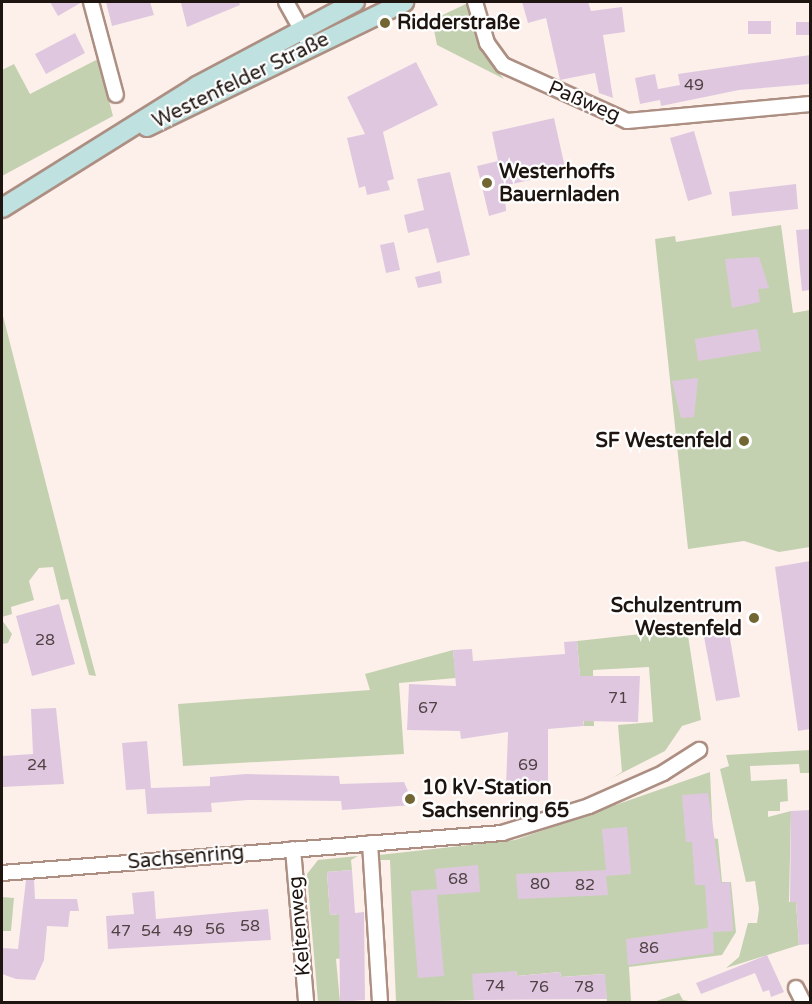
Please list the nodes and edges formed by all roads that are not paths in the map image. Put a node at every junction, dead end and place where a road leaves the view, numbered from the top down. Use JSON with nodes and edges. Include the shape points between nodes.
{"nodes":[{"id":1,"x":91,"y":2,"type":"edge"},
{"id":2,"x":286,"y":2,"type":"edge"},
{"id":3,"x":355,"y":2,"type":"edge"},
{"id":4,"x":404,"y":2,"type":"edge"},
{"id":5,"x":475,"y":2,"type":"edge"},
{"id":6,"x":302,"y":30,"type":"junction"},
{"id":7,"x":311,"y":47,"type":"junction"},
{"id":8,"x":116,"y":95,"type":"dead end"},
{"id":9,"x":810,"y":104,"type":"edge"},
{"id":10,"x":76,"y":158,"type":"junction"},
{"id":11,"x":2,"y":208,"type":"edge"},
{"id":12,"x":699,"y":750,"type":"dead end"},
{"id":13,"x":370,"y":843,"type":"junction"},
{"id":14,"x":293,"y":849,"type":"junction"},
{"id":15,"x":2,"y":873,"type":"edge"},
{"id":16,"x":796,"y":988,"type":"dead end"},
{"id":17,"x":306,"y":1002,"type":"edge"},
{"id":18,"x":380,"y":1002,"type":"edge"},
{"id":19,"x":803,"y":1002,"type":"edge"}],
"edges":[{"from":1,"to":8,"type":"street"},
{"from":2,"to":6,"type":"street"},
{"from":3,"to":6,"type":"street","name":"Westenfelder Straße"},
{"from":4,"to":7,"type":"street","name":"Westenfelder Straße"},
{"from":5,"to":9,"type":"street","name":"Paßweg","via":[[487,43],[503,65],[627,121]]},
{"from":6,"to":7,"type":"street"},
{"from":6,"to":10,"type":"street","name":"Westenfelder Straße"},
{"from":7,"to":10,"type":"street","name":"Westenfelder Straße"},
{"from":10,"to":11,"type":"street","name":"Westenfelder Straße"},
{"from":12,"to":13,"type":"street","name":"Sachsenring","via":[[663,773],[540,823],[488,835]]},
{"from":13,"to":14,"type":"street","name":"Sachsenring"},
{"from":13,"to":18,"type":"street"},
{"from":14,"to":15,"type":"street","name":"Sachsenring"},
{"from":14,"to":17,"type":"street","name":"Keltenweg"},
{"from":16,"to":19,"type":"street"}]}
